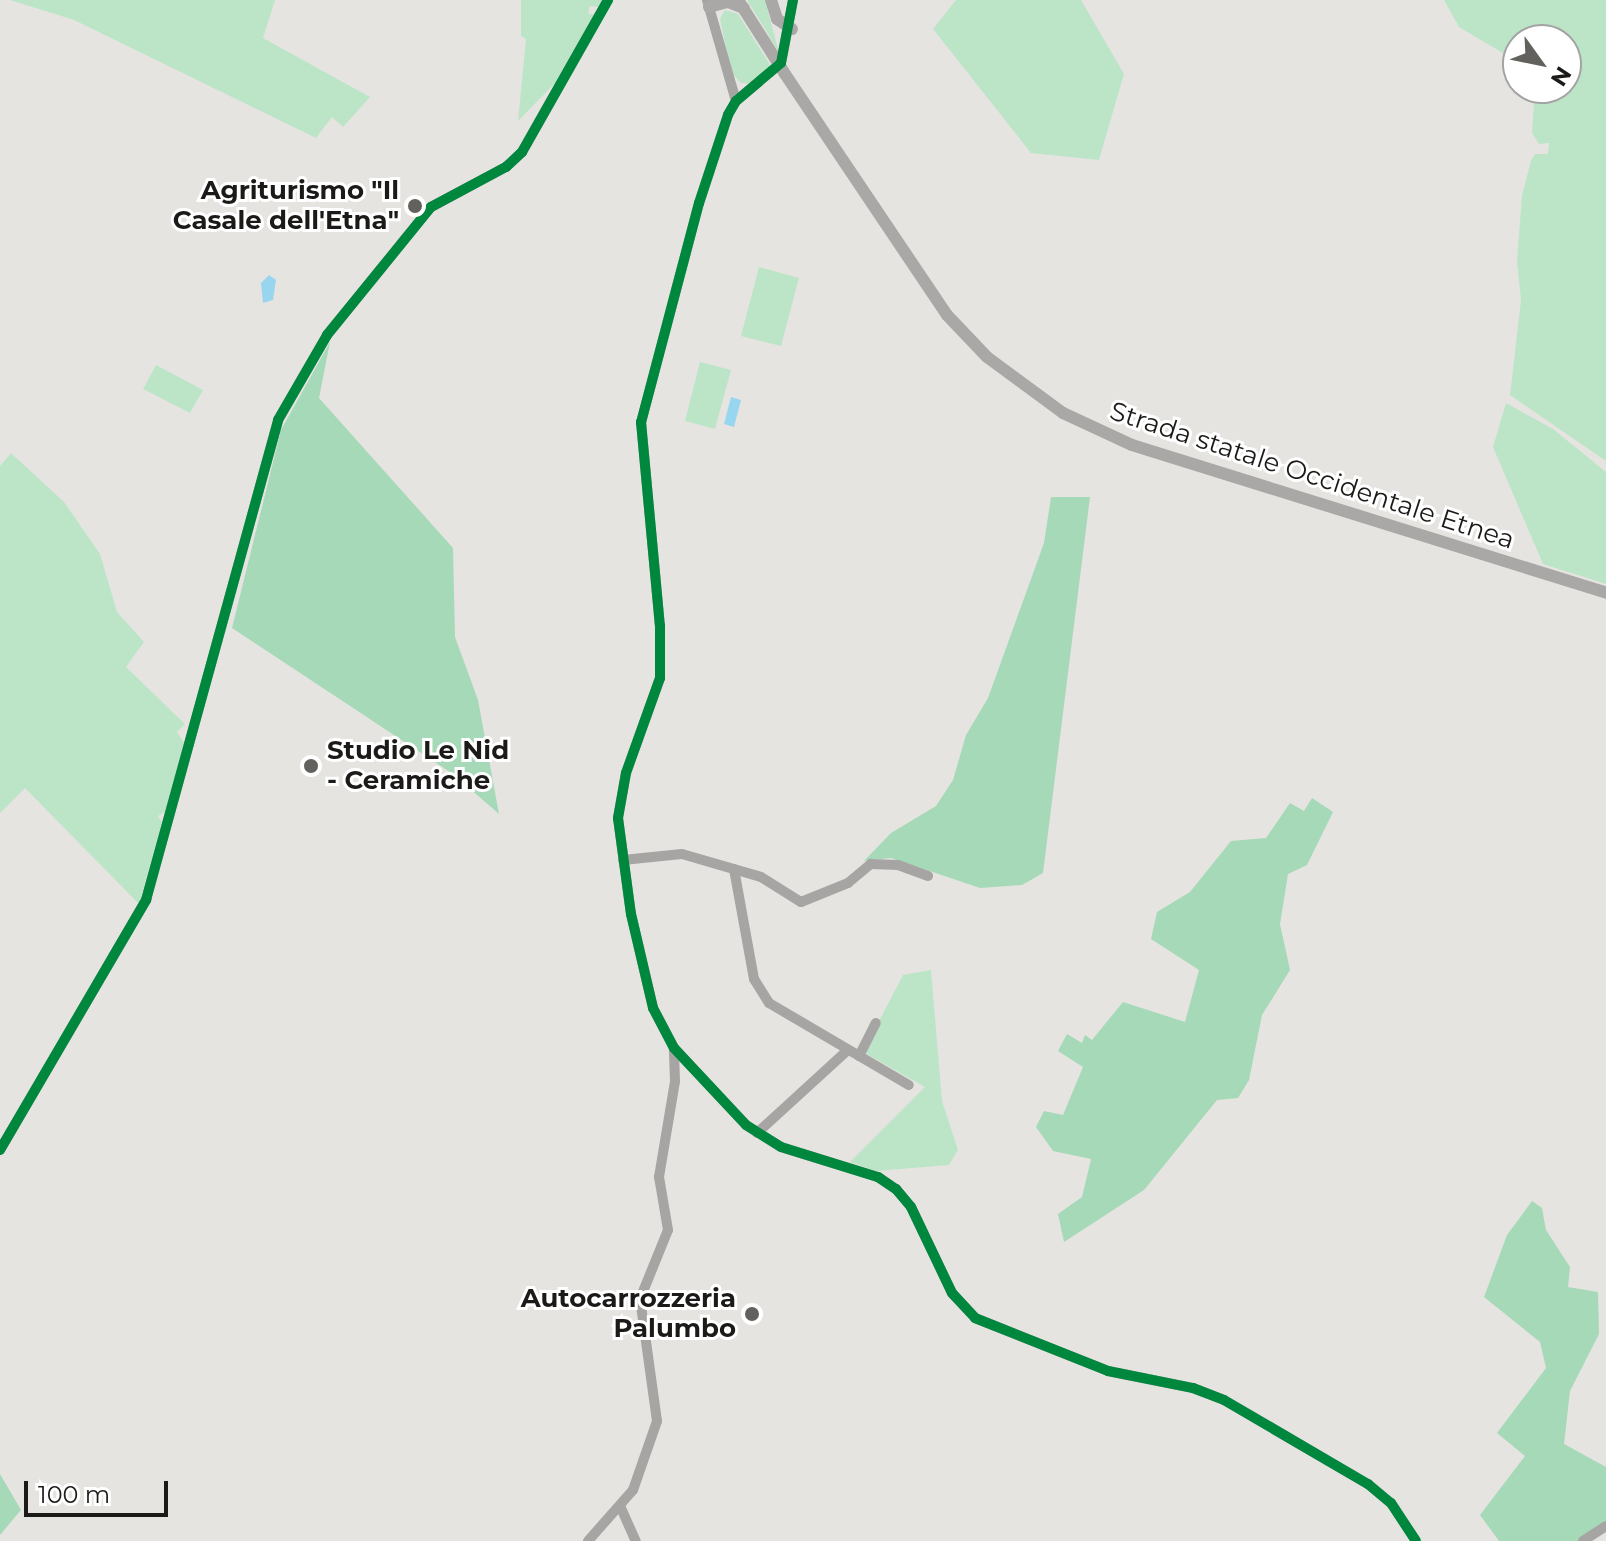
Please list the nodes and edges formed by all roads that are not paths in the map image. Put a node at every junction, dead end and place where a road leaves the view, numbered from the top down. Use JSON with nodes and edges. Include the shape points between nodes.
{"nodes":[{"id":1,"x":608,"y":0,"type":"edge"},
{"id":2,"x":771,"y":0,"type":"edge"},
{"id":3,"x":793,"y":0,"type":"edge"},
{"id":4,"x":708,"y":4,"type":"edge"},
{"id":5,"x":741,"y":4,"type":"edge"},
{"id":6,"x":792,"y":29,"type":"junction"},
{"id":7,"x":736,"y":101,"type":"junction"},
{"id":8,"x":1606,"y":593,"type":"edge"},
{"id":9,"x":623,"y":860,"type":"junction"},
{"id":10,"x":734,"y":869,"type":"junction"},
{"id":11,"x":928,"y":876,"type":"dead end"},
{"id":12,"x":876,"y":1023,"type":"dead end"},
{"id":13,"x":674,"y":1048,"type":"junction"},
{"id":14,"x":848,"y":1050,"type":"junction"},
{"id":15,"x":859,"y":1056,"type":"junction"},
{"id":16,"x":909,"y":1085,"type":"dead end"},
{"id":17,"x":757,"y":1133,"type":"junction"},
{"id":18,"x":0,"y":1150,"type":"edge"},
{"id":19,"x":621,"y":1508,"type":"junction"},
{"id":20,"x":1606,"y":1526,"type":"edge"},
{"id":21,"x":588,"y":1541,"type":"edge"},
{"id":22,"x":636,"y":1541,"type":"edge"},
{"id":23,"x":1416,"y":1541,"type":"edge"},
{"id":24,"x":1583,"y":1541,"type":"edge"}],
"edges":[{"from":1,"to":18,"type":"street","via":[[522,152],[506,167],[431,207],[327,335],[285,406],[273,433],[233,597],[146,900]]},
{"from":2,"to":6,"type":"main road","via":[[777,19]]},
{"from":3,"to":6,"type":"street"},
{"from":4,"to":5,"type":"main road"},
{"from":4,"to":7,"type":"street"},
{"from":5,"to":8,"type":"main road","name":"Strada statale Occidentale Etnea","bridge":true,"via":[[947,315],[987,357],[1063,413],[1132,445]]},
{"from":6,"to":7,"type":"street","via":[[777,71]]},
{"from":7,"to":9,"type":"street","via":[[699,203],[641,422],[660,678],[619,801]]},
{"from":9,"to":10,"type":"street","via":[[682,854]]},
{"from":9,"to":13,"type":"street","via":[[647,987]]},
{"from":10,"to":11,"type":"street","via":[[761,877],[801,902],[848,883],[865,866],[898,865]]},
{"from":10,"to":14,"type":"street","via":[[757,987],[778,1010]]},
{"from":12,"to":15,"type":"street"},
{"from":13,"to":17,"type":"street"},
{"from":13,"to":19,"type":"street","via":[[675,1081],[659,1177],[668,1230],[640,1299],[658,1411],[640,1477]]},
{"from":14,"to":15,"type":"street"},
{"from":14,"to":17,"type":"street"},
{"from":15,"to":16,"type":"street"},
{"from":17,"to":23,"type":"street","via":[[798,1153],[878,1177],[896,1189],[911,1207],[952,1293],[986,1326],[1108,1371],[1193,1388],[1224,1400],[1368,1484],[1391,1503]]},
{"from":19,"to":21,"type":"street"},
{"from":19,"to":22,"type":"street"},
{"from":20,"to":24,"type":"street"}]}
